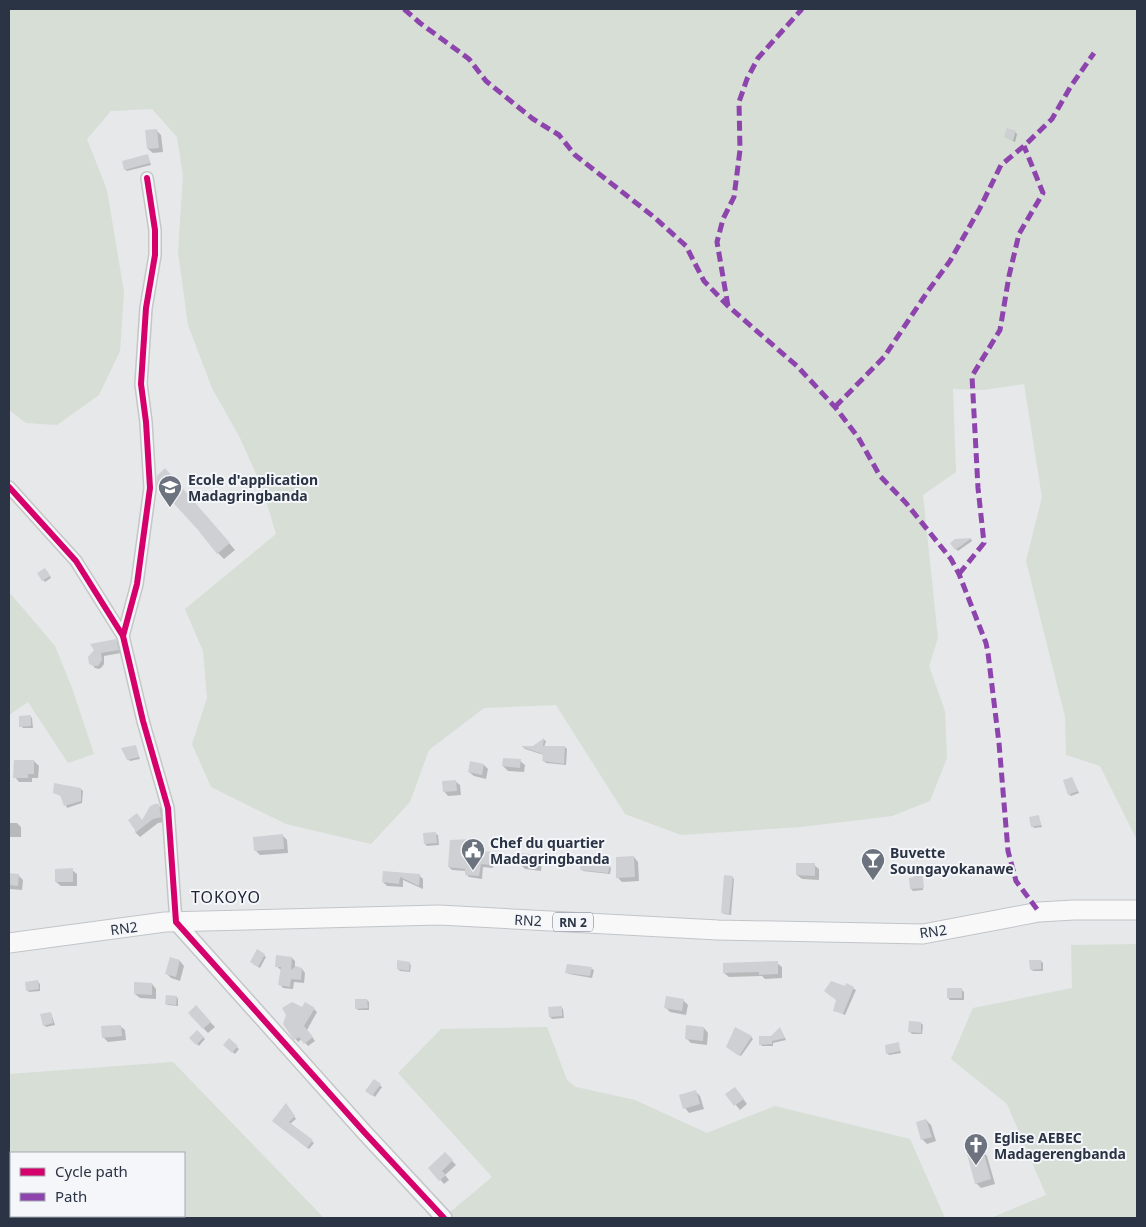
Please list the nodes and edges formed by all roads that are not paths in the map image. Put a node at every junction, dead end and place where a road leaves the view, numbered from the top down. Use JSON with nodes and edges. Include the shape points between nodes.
{"nodes":[{"id":1,"x":147,"y":178,"type":"dead end"},
{"id":2,"x":9,"y":487,"type":"edge"},
{"id":3,"x":123,"y":636,"type":"junction"},
{"id":4,"x":1137,"y":910,"type":"edge"},
{"id":5,"x":176,"y":922,"type":"junction"},
{"id":6,"x":9,"y":942,"type":"edge"},
{"id":7,"x":444,"y":1218,"type":"edge"}],
"edges":[{"from":1,"to":3,"type":"street","via":[[155,230],[155,255],[146,308],[141,384],[150,488],[136,584]]},
{"from":2,"to":3,"type":"street","via":[[76,561]]},
{"from":3,"to":5,"type":"street","via":[[168,808]]},
{"from":4,"to":5,"type":"main road","name":"RN2","number":"RN 2","via":[[1039,912],[923,934],[718,930],[439,916]]},
{"from":5,"to":6,"type":"main road","name":"RN2","number":"RN 2"},
{"from":5,"to":7,"type":"street"}]}
